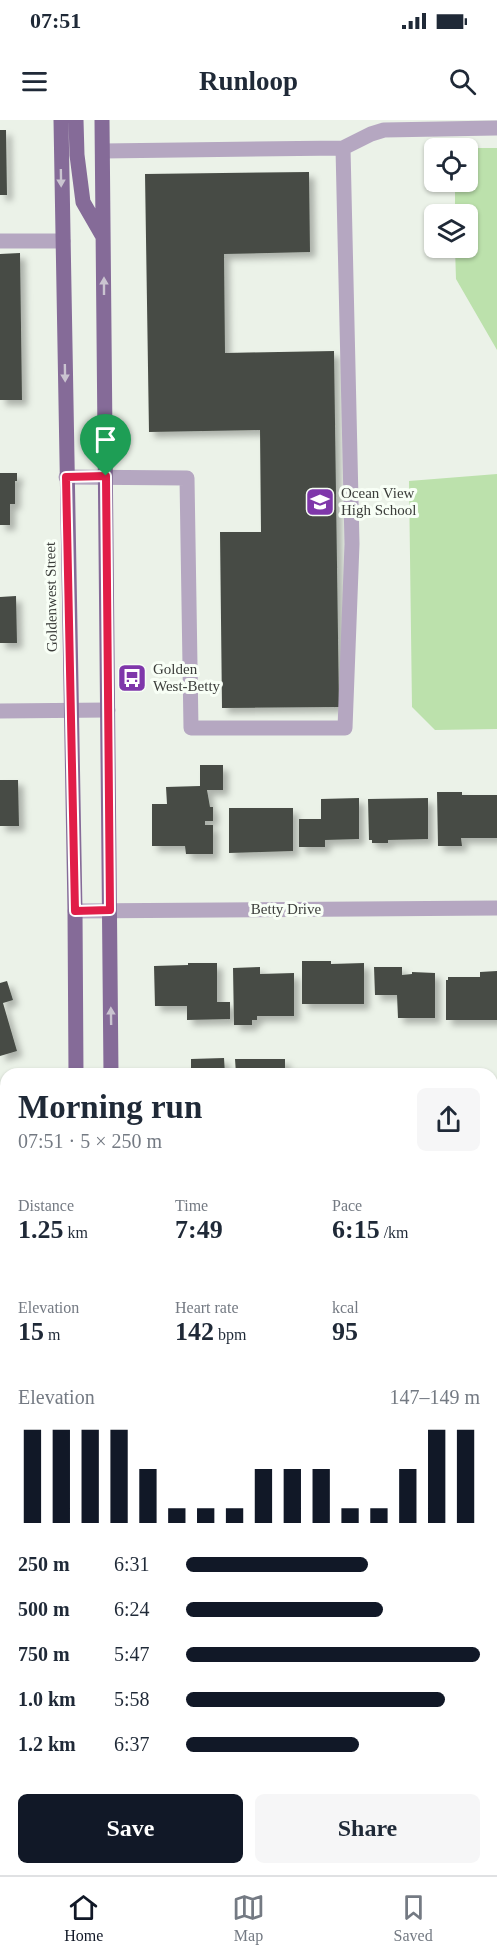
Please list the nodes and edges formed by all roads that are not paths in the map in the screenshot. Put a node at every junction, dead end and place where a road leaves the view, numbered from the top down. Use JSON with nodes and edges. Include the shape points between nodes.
{"nodes":[{"id":1,"x":61,"y":120,"type":"edge"},
{"id":2,"x":76,"y":120,"type":"edge"},
{"id":3,"x":102,"y":120,"type":"edge"},
{"id":4,"x":496,"y":128,"type":"edge"},
{"id":5,"x":343,"y":148,"type":"junction"},
{"id":6,"x":103,"y":151,"type":"junction"},
{"id":7,"x":103,"y":238,"type":"junction"},
{"id":8,"x":0,"y":241,"type":"edge"},
{"id":9,"x":63,"y":241,"type":"junction"},
{"id":10,"x":106,"y":476,"type":"junction"},
{"id":11,"x":66,"y":477,"type":"junction"},
{"id":12,"x":71,"y":710,"type":"junction"},
{"id":13,"x":108,"y":710,"type":"junction"},
{"id":14,"x":0,"y":711,"type":"edge"},
{"id":15,"x":497,"y":908,"type":"edge"},
{"id":16,"x":110,"y":910,"type":"junction"},
{"id":17,"x":75,"y":911,"type":"junction"},
{"id":18,"x":76,"y":1068,"type":"edge"},
{"id":19,"x":111,"y":1068,"type":"edge"}],
"edges":[{"from":1,"to":9,"type":"main road","name":"Goldenwest Street","one_way":true},
{"from":2,"to":7,"type":"main road","via":[[82,202]]},
{"from":3,"to":6,"type":"main road"},
{"from":4,"to":5,"type":"street","via":[[384,130]]},
{"from":5,"to":6,"type":"street"},
{"from":5,"to":10,"type":"street","via":[[352,544],[345,728],[190,728],[187,478]]},
{"from":6,"to":7,"type":"main road"},
{"from":10,"to":7,"type":"main road","one_way":true},
{"from":8,"to":9,"type":"street"},
{"from":9,"to":11,"type":"main road","name":"Goldenwest Street","one_way":true},
{"from":10,"to":11,"type":"street"},
{"from":10,"to":13,"type":"main road"},
{"from":11,"to":12,"type":"main road","name":"Goldenwest Street"},
{"from":12,"to":13,"type":"street"},
{"from":12,"to":14,"type":"street"},
{"from":12,"to":17,"type":"main road","name":"Goldenwest Street"},
{"from":13,"to":16,"type":"main road"},
{"from":15,"to":16,"type":"street","name":"Betty Drive"},
{"from":16,"to":17,"type":"street","name":"Betty Drive"},
{"from":19,"to":16,"type":"main road","one_way":true},
{"from":17,"to":18,"type":"main road","name":"Goldenwest Street"}]}
